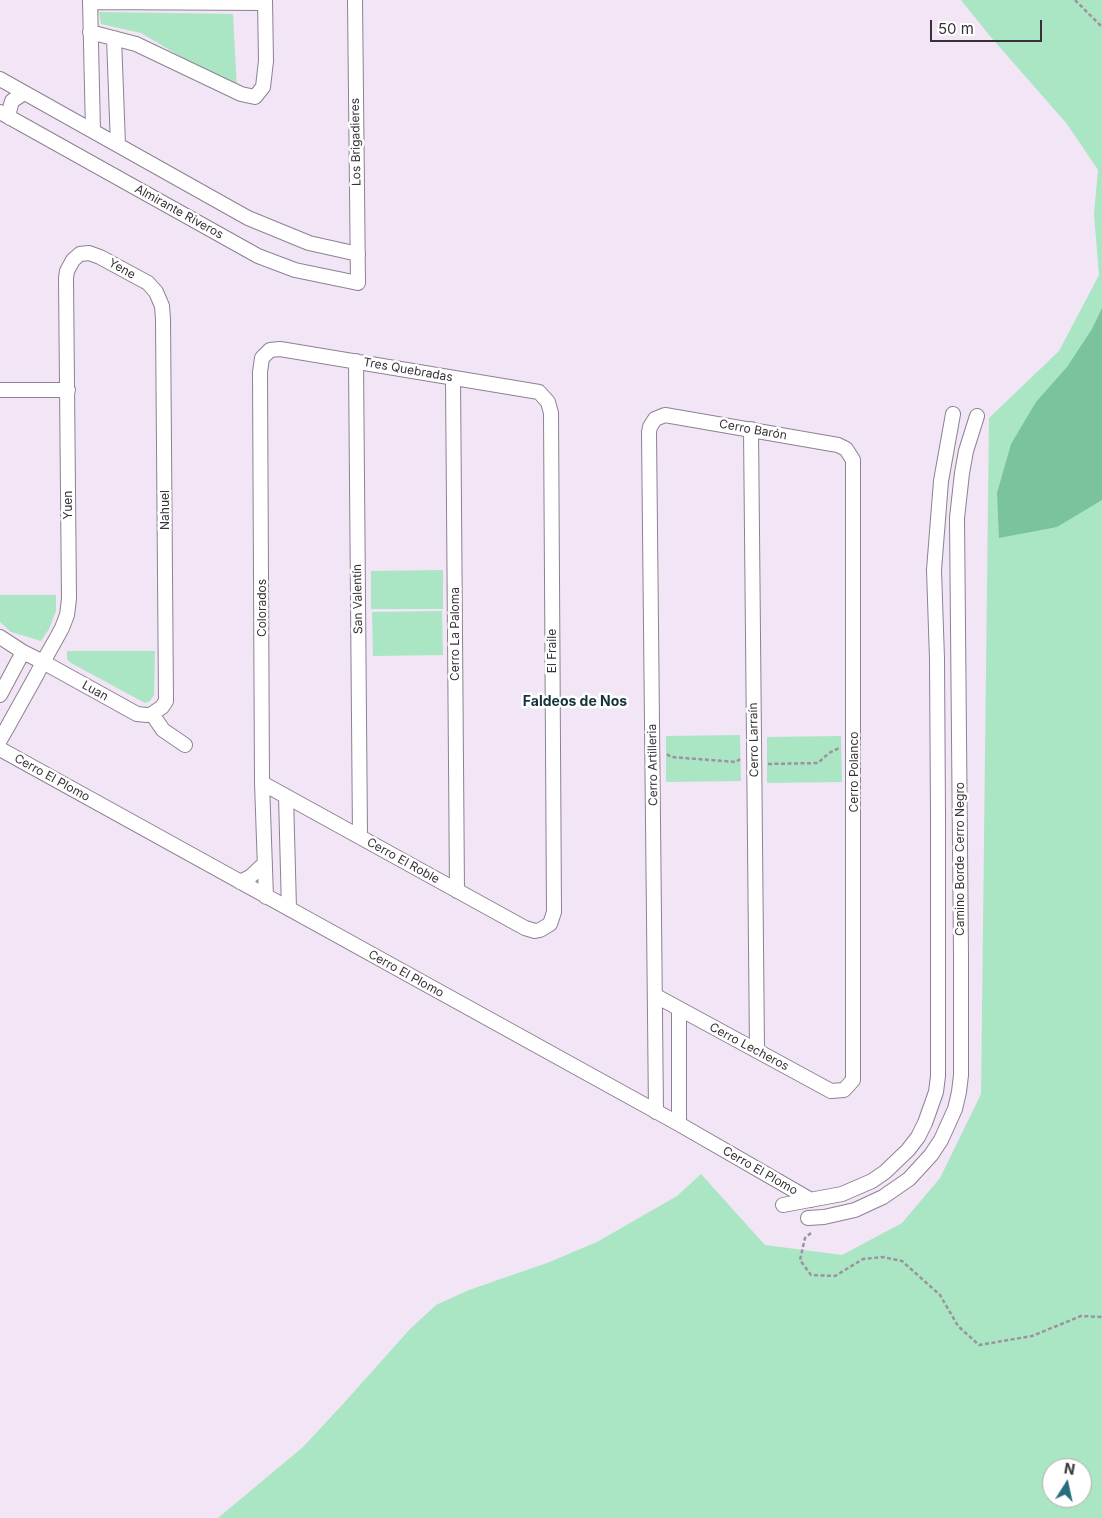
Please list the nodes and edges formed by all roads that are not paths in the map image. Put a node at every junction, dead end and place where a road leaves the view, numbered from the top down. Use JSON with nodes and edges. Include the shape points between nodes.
{"nodes":[{"id":1,"x":355,"y":0,"type":"edge"},
{"id":2,"x":90,"y":1,"type":"edge"},
{"id":3,"x":265,"y":2,"type":"edge"},
{"id":4,"x":90,"y":32,"type":"junction"},
{"id":5,"x":114,"y":38,"type":"junction"},
{"id":6,"x":0,"y":79,"type":"edge"},
{"id":7,"x":24,"y":92,"type":"junction"},
{"id":8,"x":5,"y":115,"type":"edge"},
{"id":9,"x":93,"y":131,"type":"junction"},
{"id":10,"x":118,"y":145,"type":"junction"},
{"id":11,"x":358,"y":254,"type":"junction"},
{"id":12,"x":76,"y":256,"type":"joint"},
{"id":13,"x":358,"y":283,"type":"joint"},
{"id":14,"x":160,"y":300,"type":"joint"},
{"id":15,"x":266,"y":354,"type":"joint"},
{"id":16,"x":356,"y":361,"type":"junction"},
{"id":17,"x":453,"y":378,"type":"junction"},
{"id":18,"x":0,"y":390,"type":"edge"},
{"id":19,"x":68,"y":390,"type":"junction"},
{"id":20,"x":548,"y":402,"type":"joint"},
{"id":21,"x":655,"y":419,"type":"joint"},
{"id":22,"x":751,"y":429,"type":"junction"},
{"id":23,"x":849,"y":452,"type":"joint"},
{"id":24,"x":0,"y":637,"type":"edge"},
{"id":25,"x":23,"y":652,"type":"junction"},
{"id":26,"x":43,"y":662,"type":"junction"},
{"id":27,"x":0,"y":695,"type":"edge"},
{"id":28,"x":152,"y":714,"type":"junction"},
{"id":29,"x":0,"y":740,"type":"edge"},
{"id":30,"x":185,"y":745,"type":"dead end"},
{"id":31,"x":0,"y":749,"type":"edge"},
{"id":32,"x":262,"y":783,"type":"junction"},
{"id":33,"x":286,"y":796,"type":"junction"},
{"id":34,"x":360,"y":837,"type":"junction"},
{"id":35,"x":265,"y":863,"type":"junction"},
{"id":36,"x":240,"y":882,"type":"junction"},
{"id":37,"x":457,"y":891,"type":"junction"},
{"id":38,"x":266,"y":897,"type":"junction"},
{"id":39,"x":289,"y":909,"type":"junction"},
{"id":40,"x":545,"y":928,"type":"joint"},
{"id":41,"x":656,"y":996,"type":"junction"},
{"id":42,"x":679,"y":1008,"type":"junction"},
{"id":43,"x":757,"y":1050,"type":"junction"},
{"id":44,"x":844,"y":1090,"type":"joint"},
{"id":45,"x":656,"y":1112,"type":"junction"},
{"id":46,"x":679,"y":1124,"type":"junction"},
{"id":47,"x":811,"y":1200,"type":"junction"},
{"id":48,"x":783,"y":1205,"type":"dead end"},
{"id":49,"x":808,"y":1218,"type":"dead end"}],
"edges":[{"from":1,"to":11,"type":"street","name":"Los Brigadieres"},
{"from":2,"to":3,"type":"street"},
{"from":2,"to":4,"type":"street"},
{"from":3,"to":5,"type":"street","via":[[266,61],[263,87],[255,97],[241,94],[136,44]]},
{"from":4,"to":5,"type":"street"},
{"from":4,"to":9,"type":"street"},
{"from":5,"to":10,"type":"street"},
{"from":6,"to":7,"type":"street"},
{"from":7,"to":8,"type":"street","name":"Almirante Riveros","via":[[12,101]]},
{"from":7,"to":9,"type":"street"},
{"from":8,"to":13,"type":"street","name":"Almirante Riveros","via":[[258,256],[296,270]]},
{"from":9,"to":10,"type":"street"},
{"from":10,"to":11,"type":"street","via":[[248,218],[310,243]]},
{"from":11,"to":13,"type":"street","name":"Los Brigadieres"},
{"from":12,"to":14,"type":"street","name":"Yene","via":[[90,253],[100,257],[148,284]]},
{"from":12,"to":19,"type":"street","name":"Yuen","via":[[66,278]]},
{"from":14,"to":28,"type":"street","name":"Nahuel","via":[[163,319],[167,694],[162,707]]},
{"from":15,"to":16,"type":"street","name":"Tres Quebradas","via":[[280,348]]},
{"from":15,"to":32,"type":"street","name":"Colorados","via":[[260,362]]},
{"from":16,"to":17,"type":"street","name":"Tres Quebradas"},
{"from":16,"to":34,"type":"street","name":"San Valentín"},
{"from":17,"to":20,"type":"street","name":"Tres Quebradas","via":[[532,390],[539,392]]},
{"from":17,"to":37,"type":"street","name":"Cerro La Paloma"},
{"from":18,"to":19,"type":"street"},
{"from":19,"to":26,"type":"street","name":"Yuen","via":[[68,607],[62,628]]},
{"from":20,"to":40,"type":"street","name":"El Fraile","via":[[551,422],[554,912]]},
{"from":21,"to":22,"type":"street","name":"Cerro Barón","via":[[670,415]]},
{"from":21,"to":41,"type":"street","name":"Cerro Artilleria","via":[[649,432]]},
{"from":22,"to":23,"type":"street","name":"Cerro Barón","via":[[838,445]]},
{"from":22,"to":43,"type":"street","name":"Cerro Larraín"},
{"from":23,"to":44,"type":"street","name":"Cerro Polanco","via":[[854,465],[854,1074],[851,1084]]},
{"from":24,"to":25,"type":"street","name":"Luan"},
{"from":25,"to":26,"type":"street","name":"Luan"},
{"from":25,"to":27,"type":"street"},
{"from":26,"to":28,"type":"street","name":"Luan","via":[[133,712]]},
{"from":26,"to":29,"type":"street","name":"Yuen"},
{"from":28,"to":30,"type":"street","via":[[163,730]]},
{"from":31,"to":36,"type":"street","name":"Cerro El Plomo"},
{"from":32,"to":33,"type":"street","name":"Cerro El Roble"},
{"from":32,"to":35,"type":"street","name":"Colorados"},
{"from":33,"to":34,"type":"street","name":"Cerro El Roble"},
{"from":33,"to":39,"type":"street"},
{"from":34,"to":37,"type":"street","name":"Cerro El Roble"},
{"from":35,"to":36,"type":"street"},
{"from":35,"to":38,"type":"street","name":"Colorados"},
{"from":36,"to":38,"type":"street","name":"Cerro El Plomo"},
{"from":37,"to":40,"type":"street","name":"Cerro El Roble","via":[[530,930]]},
{"from":38,"to":39,"type":"street","name":"Cerro El Plomo"},
{"from":39,"to":45,"type":"street","name":"Cerro El Plomo"},
{"from":41,"to":42,"type":"street","name":"Cerro Lecheros"},
{"from":41,"to":45,"type":"street","name":"Cerro Artilleria"},
{"from":42,"to":43,"type":"street","name":"Cerro Lecheros"},
{"from":42,"to":46,"type":"street"},
{"from":43,"to":44,"type":"street","name":"Cerro Lecheros","via":[[826,1088]]},
{"from":45,"to":46,"type":"street","name":"Cerro El Plomo"},
{"from":46,"to":47,"type":"street","name":"Cerro El Plomo"},
{"from":47,"to":48,"type":"street","name":"Camino Borde Cerro Negro"},
{"from":47,"to":49,"type":"street","name":"Camino Borde Cerro Negro","via":[[857,1189],[897,1162],[918,1137],[936,1092],[938,806],[934,570],[938,511],[952,418],[975,423],[962,473],[957,518],[959,1092],[941,1140],[909,1179],[869,1205]]}]}
